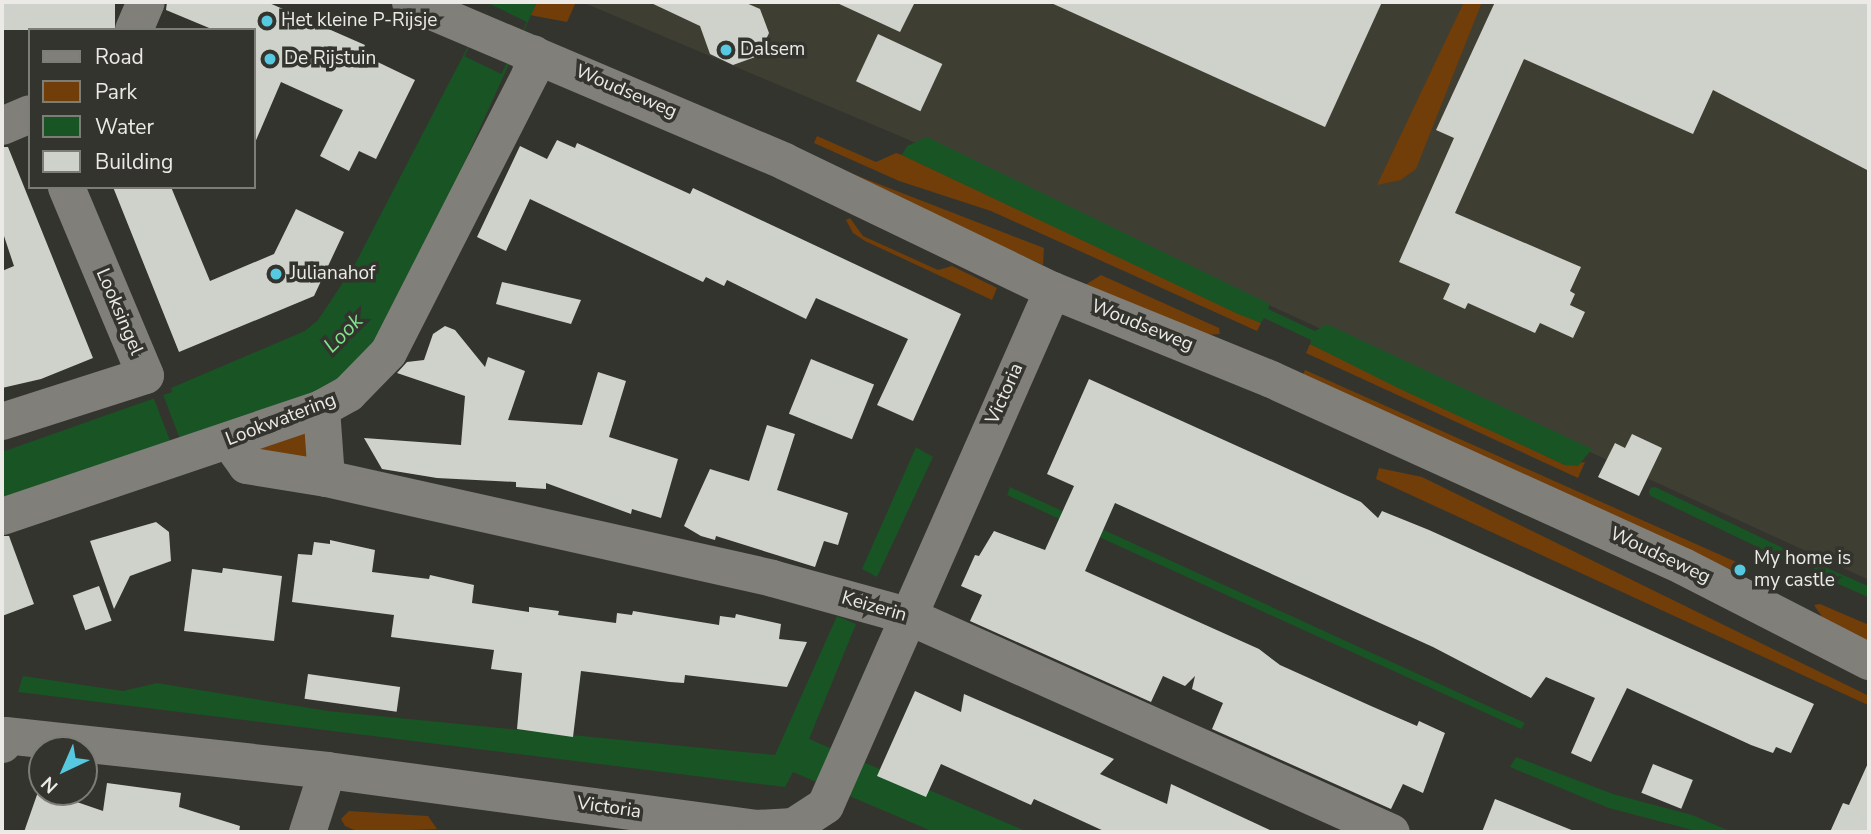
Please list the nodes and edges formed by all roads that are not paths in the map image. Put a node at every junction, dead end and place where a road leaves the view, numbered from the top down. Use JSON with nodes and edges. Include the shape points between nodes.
{"nodes":[{"id":1,"x":146,"y":2,"type":"edge"},
{"id":2,"x":410,"y":2,"type":"edge"},
{"id":3,"x":135,"y":28,"type":"edge"},
{"id":4,"x":525,"y":49,"type":"junction"},
{"id":5,"x":28,"y":115,"type":"edge"},
{"id":6,"x":2,"y":126,"type":"edge"},
{"id":7,"x":67,"y":189,"type":"edge"},
{"id":8,"x":1052,"y":290,"type":"junction"},
{"id":9,"x":321,"y":408,"type":"junction"},
{"id":10,"x":2,"y":421,"type":"edge"},
{"id":11,"x":228,"y":440,"type":"junction"},
{"id":12,"x":326,"y":478,"type":"junction"},
{"id":13,"x":2,"y":516,"type":"edge"},
{"id":14,"x":906,"y":615,"type":"junction"},
{"id":15,"x":1869,"y":661,"type":"edge"},
{"id":16,"x":2,"y":744,"type":"edge"},
{"id":17,"x":327,"y":770,"type":"junction"},
{"id":18,"x":755,"y":830,"type":"edge"},
{"id":19,"x":307,"y":832,"type":"edge"},
{"id":20,"x":1391,"y":832,"type":"edge"}],
"edges":[{"from":1,"to":3,"type":"street"},
{"from":2,"to":4,"type":"street","name":"Woudseweg"},
{"from":4,"to":8,"type":"street","name":"Woudseweg","via":[[784,161]]},
{"from":4,"to":9,"type":"street","name":"Lookwatering","via":[[530,74],[388,352],[348,393]]},
{"from":5,"to":6,"type":"street"},
{"from":7,"to":10,"type":"street","name":"Looksingel","via":[[145,375]]},
{"from":8,"to":14,"type":"street","name":"Victoria"},
{"from":8,"to":15,"type":"street","name":"Woudseweg","via":[[1284,384],[1695,572]]},
{"from":9,"to":11,"type":"street","name":"Lookwatering"},
{"from":9,"to":12,"type":"street"},
{"from":11,"to":12,"type":"street","name":"Keizerin","via":[[246,465]]},
{"from":11,"to":13,"type":"street","name":"Lookwatering"},
{"from":12,"to":14,"type":"street","name":"Keizerin","via":[[772,578]]},
{"from":14,"to":18,"type":"street","name":"Victoria","via":[[825,805],[793,826]]},
{"from":14,"to":20,"type":"street","name":"Keizerin"},
{"from":16,"to":17,"type":"street","name":"Victoria","via":[[5,735]]},
{"from":17,"to":18,"type":"street","name":"Victoria"},
{"from":17,"to":19,"type":"street"}]}
